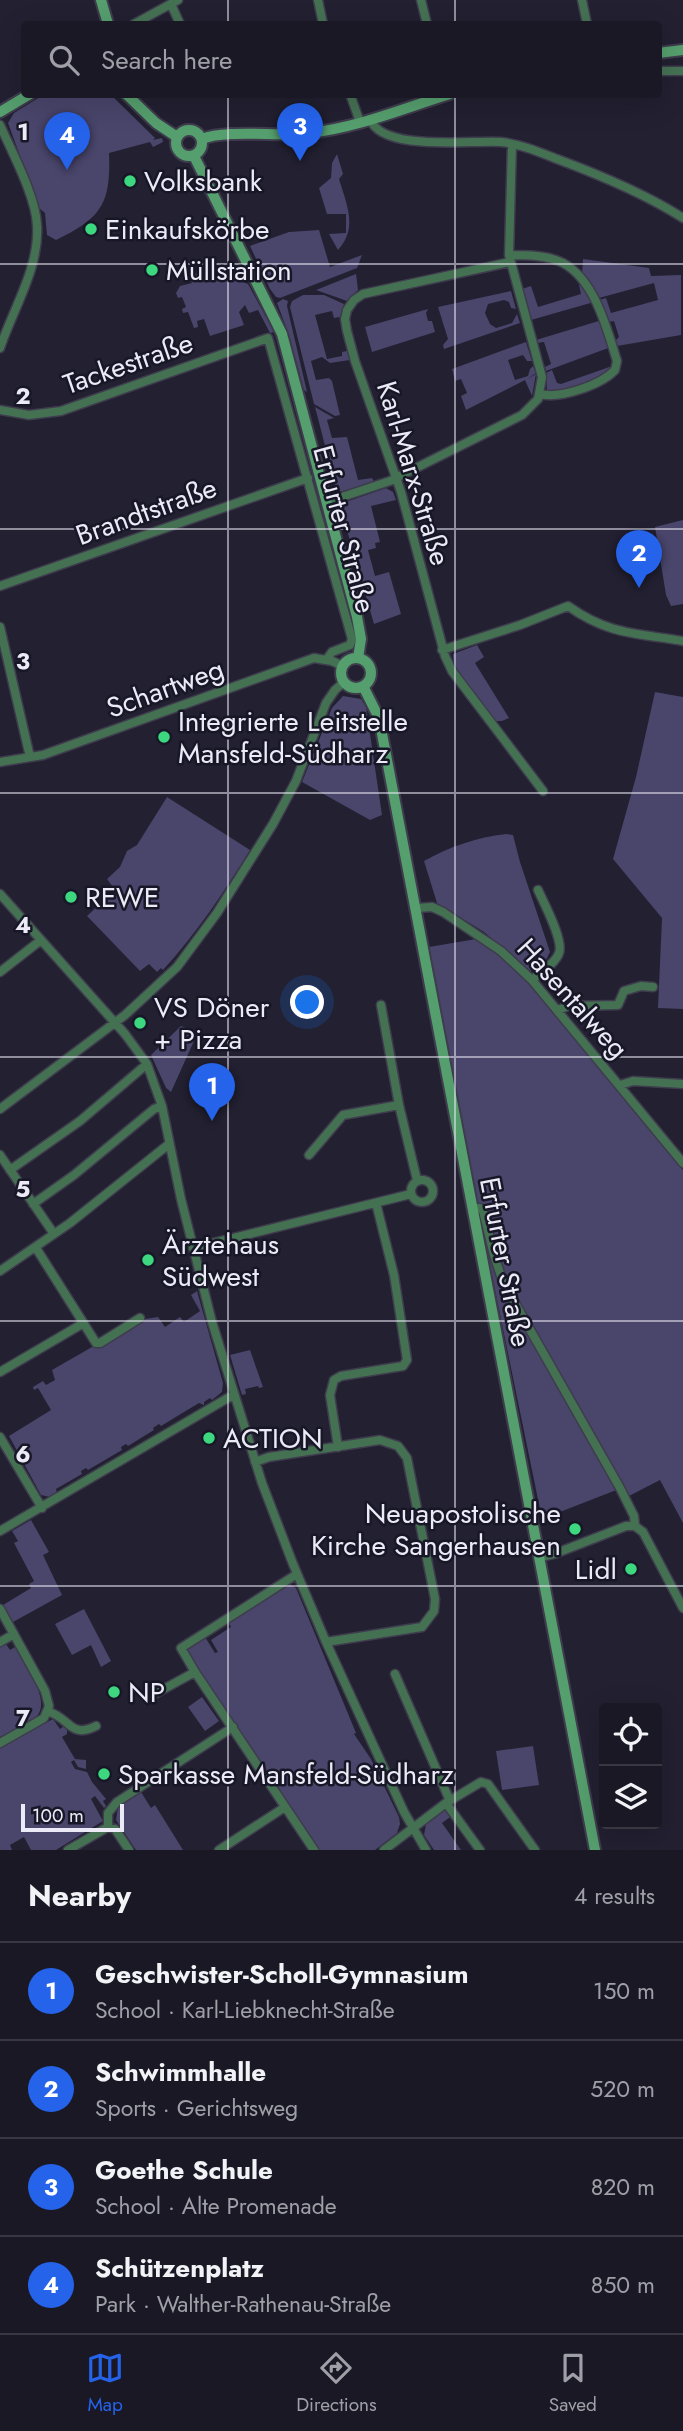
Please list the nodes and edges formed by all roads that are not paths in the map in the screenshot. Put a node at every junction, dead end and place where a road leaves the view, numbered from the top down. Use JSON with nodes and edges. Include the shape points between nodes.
{"nodes":[{"id":1,"x":101,"y":0,"type":"edge"},
{"id":2,"x":318,"y":0,"type":"edge"},
{"id":3,"x":421,"y":0,"type":"edge"},
{"id":4,"x":582,"y":0,"type":"edge"},
{"id":5,"x":175,"y":2,"type":"edge"},
{"id":6,"x":107,"y":21,"type":"edge"},
{"id":7,"x":140,"y":21,"type":"edge"},
{"id":8,"x":179,"y":21,"type":"edge"},
{"id":9,"x":322,"y":21,"type":"edge"},
{"id":10,"x":426,"y":21,"type":"edge"},
{"id":11,"x":586,"y":21,"type":"edge"},
{"id":12,"x":683,"y":50,"type":"edge"},
{"id":13,"x":662,"y":53,"type":"edge"},
{"id":14,"x":662,"y":71,"type":"edge"},
{"id":15,"x":683,"y":71,"type":"edge"},
{"id":16,"x":23,"y":98,"type":"edge"},
{"id":17,"x":130,"y":98,"type":"edge"},
{"id":18,"x":351,"y":98,"type":"edge"},
{"id":19,"x":437,"y":98,"type":"edge"},
{"id":20,"x":0,"y":112,"type":"edge"},
{"id":21,"x":365,"y":120,"type":"junction"},
{"id":22,"x":0,"y":125,"type":"edge"},
{"id":23,"x":177,"y":137,"type":"junction"},
{"id":24,"x":202,"y":139,"type":"junction"},
{"id":25,"x":512,"y":144,"type":"junction"},
{"id":26,"x":194,"y":156,"type":"junction"},
{"id":27,"x":683,"y":218,"type":"edge"},
{"id":28,"x":509,"y":258,"type":"junction"},
{"id":29,"x":268,"y":338,"type":"joint"},
{"id":30,"x":0,"y":348,"type":"edge"},
{"id":31,"x":298,"y":394,"type":"junction"},
{"id":32,"x":540,"y":394,"type":"junction"},
{"id":33,"x":285,"y":397,"type":"junction"},
{"id":34,"x":0,"y":410,"type":"edge"},
{"id":35,"x":308,"y":478,"type":"junction"},
{"id":36,"x":396,"y":478,"type":"junction"},
{"id":37,"x":327,"y":502,"type":"junction"},
{"id":38,"x":0,"y":586,"type":"edge"},
{"id":39,"x":0,"y":627,"type":"edge"},
{"id":40,"x":683,"y":642,"type":"edge"},
{"id":41,"x":442,"y":650,"type":"junction"},
{"id":42,"x":358,"y":658,"type":"junction"},
{"id":43,"x":327,"y":659,"type":"junction"},
{"id":44,"x":343,"y":666,"type":"junction"},
{"id":45,"x":344,"y":682,"type":"junction"},
{"id":46,"x":363,"y":686,"type":"junction"},
{"id":47,"x":30,"y":757,"type":"junction"},
{"id":48,"x":0,"y":762,"type":"edge"},
{"id":49,"x":543,"y":791,"type":"dead end"},
{"id":50,"x":538,"y":890,"type":"dead end"},
{"id":51,"x":0,"y":894,"type":"edge"},
{"id":52,"x":417,"y":908,"type":"junction"},
{"id":53,"x":41,"y":940,"type":"junction"},
{"id":54,"x":0,"y":972,"type":"edge"},
{"id":55,"x":532,"y":980,"type":"junction"},
{"id":56,"x":653,"y":987,"type":"dead end"},
{"id":57,"x":381,"y":1006,"type":"dead end"},
{"id":58,"x":558,"y":1010,"type":"junction"},
{"id":59,"x":115,"y":1023,"type":"junction"},
{"id":60,"x":147,"y":1064,"type":"junction"},
{"id":61,"x":683,"y":1084,"type":"edge"},
{"id":62,"x":620,"y":1085,"type":"junction"},
{"id":63,"x":399,"y":1105,"type":"junction"},
{"id":64,"x":162,"y":1107,"type":"junction"},
{"id":65,"x":0,"y":1110,"type":"edge"},
{"id":66,"x":169,"y":1144,"type":"junction"},
{"id":67,"x":0,"y":1155,"type":"edge"},
{"id":68,"x":309,"y":1155,"type":"dead end"},
{"id":69,"x":683,"y":1163,"type":"edge"},
{"id":70,"x":10,"y":1170,"type":"junction"},
{"id":71,"x":417,"y":1180,"type":"junction"},
{"id":72,"x":411,"y":1194,"type":"junction"},
{"id":73,"x":376,"y":1203,"type":"junction"},
{"id":74,"x":33,"y":1204,"type":"junction"},
{"id":75,"x":472,"y":1208,"type":"junction"},
{"id":76,"x":54,"y":1234,"type":"junction"},
{"id":77,"x":36,"y":1248,"type":"junction"},
{"id":78,"x":193,"y":1248,"type":"junction"},
{"id":79,"x":0,"y":1271,"type":"edge"},
{"id":80,"x":140,"y":1318,"type":"dead end"},
{"id":81,"x":82,"y":1324,"type":"junction"},
{"id":82,"x":0,"y":1373,"type":"edge"},
{"id":83,"x":233,"y":1395,"type":"junction"},
{"id":84,"x":0,"y":1437,"type":"edge"},
{"id":85,"x":338,"y":1447,"type":"junction"},
{"id":86,"x":255,"y":1462,"type":"junction"},
{"id":87,"x":42,"y":1508,"type":"junction"},
{"id":88,"x":635,"y":1525,"type":"junction"},
{"id":89,"x":0,"y":1531,"type":"edge"},
{"id":90,"x":541,"y":1557,"type":"junction"},
{"id":91,"x":297,"y":1574,"type":"junction"},
{"id":92,"x":683,"y":1608,"type":"edge"},
{"id":93,"x":0,"y":1609,"type":"edge"},
{"id":94,"x":14,"y":1634,"type":"junction"},
{"id":95,"x":0,"y":1642,"type":"edge"},
{"id":96,"x":326,"y":1642,"type":"junction"},
{"id":97,"x":195,"y":1672,"type":"junction"},
{"id":98,"x":395,"y":1674,"type":"dead end"},
{"id":99,"x":151,"y":1696,"type":"dead end"},
{"id":100,"x":49,"y":1712,"type":"junction"},
{"id":101,"x":96,"y":1726,"type":"dead end"},
{"id":102,"x":233,"y":1727,"type":"junction"},
{"id":103,"x":0,"y":1743,"type":"edge"},
{"id":104,"x":448,"y":1802,"type":"junction"},
{"id":105,"x":285,"y":1807,"type":"junction"},
{"id":106,"x":108,"y":1827,"type":"junction"},
{"id":107,"x":413,"y":1828,"type":"junction"},
{"id":108,"x":68,"y":1850,"type":"edge"},
{"id":109,"x":130,"y":1850,"type":"edge"},
{"id":110,"x":219,"y":1850,"type":"edge"},
{"id":111,"x":314,"y":1850,"type":"edge"},
{"id":112,"x":384,"y":1850,"type":"edge"},
{"id":113,"x":426,"y":1850,"type":"edge"},
{"id":114,"x":480,"y":1850,"type":"edge"},
{"id":115,"x":536,"y":1850,"type":"edge"},
{"id":116,"x":595,"y":1850,"type":"edge"}],
"edges":[{"from":1,"to":6,"type":"main road"},
{"from":2,"to":9,"type":"street"},
{"from":3,"to":10,"type":"street"},
{"from":4,"to":11,"type":"street"},
{"from":5,"to":7,"type":"street"},
{"from":5,"to":8,"type":"street"},
{"from":12,"to":13,"type":"main road"},
{"from":14,"to":15,"type":"street"},
{"from":16,"to":20,"type":"main road"},
{"from":17,"to":23,"type":"main road"},
{"from":18,"to":21,"type":"street"},
{"from":19,"to":21,"type":"main road"},
{"from":21,"to":24,"type":"main road","via":[[304,134]]},
{"from":21,"to":25,"type":"street","via":[[381,133],[416,140]]},
{"from":22,"to":30,"type":"street","via":[[37,224],[33,259]]},
{"from":23,"to":24,"type":"main road","via":[[189,130]]},
{"from":23,"to":26,"type":"main road","via":[[180,153]]},
{"from":24,"to":26,"type":"main road"},
{"from":25,"to":27,"type":"street","via":[[621,186]]},
{"from":25,"to":28,"type":"street"},
{"from":26,"to":31,"type":"main road","name":"Erfurter Straße","via":[[280,327]]},
{"from":28,"to":32,"type":"street","via":[[542,373]]},
{"from":28,"to":32,"type":"street","via":[[552,259],[574,271],[598,303],[617,361],[615,370],[600,381],[557,396]]},
{"from":28,"to":36,"type":"street","name":"Karl-Marx-Straße","via":[[366,293],[349,305],[345,322],[352,351]]},
{"from":29,"to":33,"type":"street","name":"Erfurter Straße"},
{"from":29,"to":34,"type":"street","name":"Tackestraße","via":[[61,411],[29,415]]},
{"from":31,"to":33,"type":"street"},
{"from":31,"to":37,"type":"main road","name":"Erfurter Straße"},
{"from":32,"to":36,"type":"street","via":[[519,417]]},
{"from":33,"to":35,"type":"street","name":"Erfurter Straße"},
{"from":35,"to":38,"type":"street","name":"Brandtstraße"},
{"from":35,"to":43,"type":"street","name":"Erfurter Straße","via":[[352,639]]},
{"from":36,"to":37,"type":"street"},
{"from":36,"to":41,"type":"street","name":"Karl-Marx-Straße"},
{"from":37,"to":42,"type":"main road","name":"Erfurter Straße","via":[[359,623]]},
{"from":39,"to":47,"type":"street"},
{"from":40,"to":41,"type":"street","via":[[615,631],[568,606]]},
{"from":41,"to":49,"type":"street","name":"Karl-Marx-Straße","via":[[452,671]]},
{"from":42,"to":44,"type":"main road"},
{"from":42,"to":46,"type":"main road","via":[[370,670]]},
{"from":43,"to":44,"type":"street"},
{"from":43,"to":47,"type":"street","name":"Schartweg","via":[[310,660]]},
{"from":44,"to":45,"type":"main road"},
{"from":45,"to":46,"type":"main road","via":[[353,688]]},
{"from":45,"to":59,"type":"street","via":[[326,703],[296,781],[273,824],[217,913],[177,967]]},
{"from":46,"to":52,"type":"main road","name":"Erfurter Straße","via":[[378,712]]},
{"from":47,"to":48,"type":"street","name":"Schartweg"},
{"from":50,"to":55,"type":"street","via":[[560,950]]},
{"from":51,"to":53,"type":"street"},
{"from":52,"to":55,"type":"street","name":"Hasentalweg","via":[[432,907],[449,915],[501,951]]},
{"from":52,"to":75,"type":"main road","name":"Erfurter Straße"},
{"from":53,"to":54,"type":"street"},
{"from":53,"to":59,"type":"street"},
{"from":55,"to":58,"type":"street","name":"Hasentalweg"},
{"from":56,"to":58,"type":"street","via":[[624,991],[618,1005]]},
{"from":57,"to":63,"type":"street"},
{"from":58,"to":62,"type":"street","name":"Hasentalweg"},
{"from":59,"to":60,"type":"street"},
{"from":59,"to":65,"type":"street"},
{"from":60,"to":64,"type":"street"},
{"from":60,"to":70,"type":"street","via":[[80,1121]]},
{"from":61,"to":62,"type":"street","name":"Hasentalweg","via":[[633,1081]]},
{"from":62,"to":69,"type":"street","name":"Hasentalweg"},
{"from":63,"to":68,"type":"street","via":[[343,1115]]},
{"from":63,"to":71,"type":"street"},
{"from":64,"to":66,"type":"street"},
{"from":64,"to":74,"type":"street"},
{"from":66,"to":76,"type":"street"},
{"from":66,"to":78,"type":"street"},
{"from":67,"to":70,"type":"street"},
{"from":70,"to":74,"type":"street"},
{"from":71,"to":72,"type":"street"},
{"from":71,"to":72,"type":"street","via":[[430,1183],[432,1194],[421,1202]]},
{"from":72,"to":73,"type":"street"},
{"from":73,"to":78,"type":"street"},
{"from":73,"to":85,"type":"street","via":[[407,1355],[405,1364],[334,1380],[330,1394]]},
{"from":74,"to":76,"type":"street"},
{"from":75,"to":88,"type":"street","via":[[483,1211],[503,1282],[620,1488]]},
{"from":75,"to":90,"type":"main road","name":"Erfurter Straße"},
{"from":76,"to":77,"type":"street"},
{"from":77,"to":79,"type":"street"},
{"from":77,"to":81,"type":"street"},
{"from":78,"to":83,"type":"street"},
{"from":80,"to":81,"type":"street","via":[[100,1343]]},
{"from":81,"to":82,"type":"street"},
{"from":83,"to":86,"type":"street"},
{"from":83,"to":87,"type":"street"},
{"from":84,"to":87,"type":"street"},
{"from":85,"to":86,"type":"street"},
{"from":85,"to":96,"type":"street","via":[[384,1440],[405,1454],[435,1599],[434,1611],[422,1627]]},
{"from":86,"to":91,"type":"street"},
{"from":87,"to":89,"type":"street"},
{"from":88,"to":90,"type":"street"},
{"from":88,"to":92,"type":"street"},
{"from":90,"to":116,"type":"main road","name":"Erfurter Straße"},
{"from":91,"to":96,"type":"street"},
{"from":91,"to":97,"type":"street","via":[[181,1648]]},
{"from":93,"to":94,"type":"street"},
{"from":94,"to":95,"type":"street"},
{"from":94,"to":100,"type":"street","via":[[46,1692]]},
{"from":96,"to":107,"type":"street"},
{"from":97,"to":99,"type":"street"},
{"from":97,"to":102,"type":"street"},
{"from":98,"to":104,"type":"street"},
{"from":100,"to":101,"type":"street","via":[[76,1730]]},
{"from":100,"to":103,"type":"street"},
{"from":102,"to":105,"type":"street"},
{"from":102,"to":106,"type":"street","via":[[116,1803],[108,1812]]},
{"from":104,"to":107,"type":"street"},
{"from":104,"to":114,"type":"street"},
{"from":104,"to":115,"type":"street","via":[[471,1786],[488,1784]]},
{"from":105,"to":110,"type":"street"},
{"from":105,"to":111,"type":"street"},
{"from":106,"to":108,"type":"street"},
{"from":106,"to":109,"type":"street","via":[[115,1829]]},
{"from":107,"to":112,"type":"street"},
{"from":107,"to":113,"type":"street"}]}
